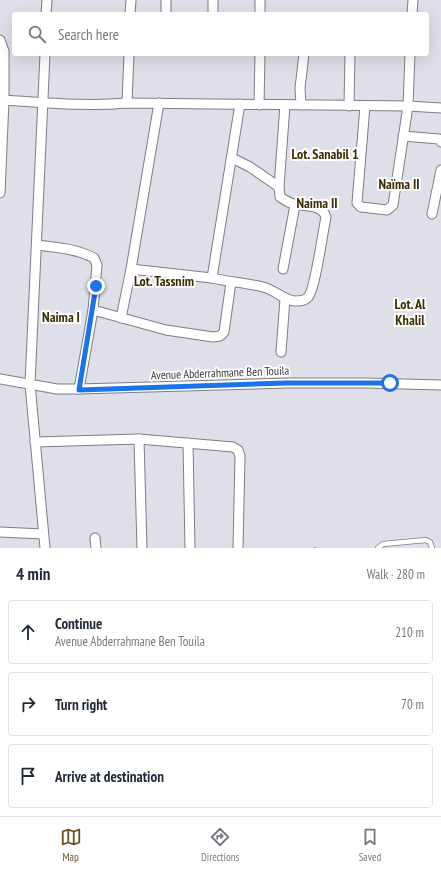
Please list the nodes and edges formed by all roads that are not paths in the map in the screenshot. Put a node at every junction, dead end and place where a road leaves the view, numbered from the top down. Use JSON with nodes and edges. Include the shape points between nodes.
{"nodes":[{"id":1,"x":47,"y":0,"type":"edge"},
{"id":2,"x":131,"y":0,"type":"edge"},
{"id":3,"x":166,"y":0,"type":"edge"},
{"id":4,"x":213,"y":0,"type":"edge"},
{"id":5,"x":260,"y":0,"type":"edge"},
{"id":6,"x":412,"y":0,"type":"edge"},
{"id":7,"x":46,"y":12,"type":"edge"},
{"id":8,"x":130,"y":12,"type":"edge"},
{"id":9,"x":166,"y":12,"type":"edge"},
{"id":10,"x":213,"y":12,"type":"edge"},
{"id":11,"x":260,"y":12,"type":"edge"},
{"id":12,"x":412,"y":12,"type":"edge"},
{"id":13,"x":0,"y":40,"type":"edge"},
{"id":14,"x":45,"y":56,"type":"edge"},
{"id":15,"x":129,"y":56,"type":"edge"},
{"id":16,"x":260,"y":56,"type":"edge"},
{"id":17,"x":304,"y":56,"type":"edge"},
{"id":18,"x":350,"y":56,"type":"edge"},
{"id":19,"x":410,"y":56,"type":"edge"},
{"id":20,"x":2,"y":100,"type":"edge"},
{"id":21,"x":127,"y":103,"type":"junction"},
{"id":22,"x":43,"y":104,"type":"junction"},
{"id":23,"x":159,"y":104,"type":"junction"},
{"id":24,"x":240,"y":104,"type":"junction"},
{"id":25,"x":260,"y":105,"type":"junction"},
{"id":26,"x":285,"y":105,"type":"junction"},
{"id":27,"x":301,"y":105,"type":"junction"},
{"id":28,"x":349,"y":106,"type":"junction"},
{"id":29,"x":365,"y":106,"type":"junction"},
{"id":30,"x":408,"y":106,"type":"junction"},
{"id":31,"x":441,"y":108,"type":"edge"},
{"id":32,"x":403,"y":136,"type":"junction"},
{"id":33,"x":441,"y":142,"type":"edge"},
{"id":34,"x":1,"y":146,"type":"edge"},
{"id":35,"x":232,"y":158,"type":"junction"},
{"id":36,"x":441,"y":170,"type":"edge"},
{"id":37,"x":279,"y":187,"type":"junction"},
{"id":38,"x":0,"y":194,"type":"edge"},
{"id":39,"x":295,"y":205,"type":"junction"},
{"id":40,"x":432,"y":214,"type":"dead end"},
{"id":41,"x":37,"y":245,"type":"junction"},
{"id":42,"x":131,"y":269,"type":"junction"},
{"id":43,"x":283,"y":269,"type":"dead end"},
{"id":44,"x":212,"y":278,"type":"junction"},
{"id":45,"x":231,"y":282,"type":"junction"},
{"id":46,"x":285,"y":299,"type":"junction"},
{"id":47,"x":93,"y":310,"type":"junction"},
{"id":48,"x":121,"y":318,"type":"junction"},
{"id":49,"x":281,"y":352,"type":"dead end"},
{"id":50,"x":0,"y":379,"type":"edge"},
{"id":51,"x":30,"y":384,"type":"junction"},
{"id":52,"x":441,"y":385,"type":"edge"},
{"id":53,"x":79,"y":390,"type":"junction"},
{"id":54,"x":139,"y":439,"type":"junction"},
{"id":55,"x":35,"y":442,"type":"junction"},
{"id":56,"x":188,"y":443,"type":"junction"},
{"id":57,"x":0,"y":532,"type":"edge"},
{"id":58,"x":43,"y":534,"type":"junction"},
{"id":59,"x":95,"y":538,"type":"dead end"},
{"id":60,"x":45,"y":548,"type":"edge"},
{"id":61,"x":96,"y":548,"type":"edge"},
{"id":62,"x":142,"y":548,"type":"edge"},
{"id":63,"x":190,"y":548,"type":"edge"},
{"id":64,"x":238,"y":548,"type":"edge"},
{"id":65,"x":378,"y":548,"type":"edge"},
{"id":66,"x":432,"y":548,"type":"edge"}],
"edges":[{"from":1,"to":7,"type":"street"},
{"from":2,"to":8,"type":"street"},
{"from":3,"to":9,"type":"street"},
{"from":4,"to":10,"type":"street"},
{"from":5,"to":11,"type":"street"},
{"from":6,"to":12,"type":"street"},
{"from":13,"to":20,"type":"street","via":[[4,51]]},
{"from":14,"to":22,"type":"street"},
{"from":15,"to":21,"type":"street"},
{"from":16,"to":25,"type":"street"},
{"from":17,"to":27,"type":"street"},
{"from":18,"to":28,"type":"street"},
{"from":19,"to":30,"type":"street"},
{"from":20,"to":22,"type":"street"},
{"from":20,"to":34,"type":"street"},
{"from":21,"to":22,"type":"street"},
{"from":21,"to":23,"type":"street"},
{"from":22,"to":41,"type":"street"},
{"from":23,"to":24,"type":"street"},
{"from":23,"to":42,"type":"street"},
{"from":24,"to":25,"type":"street"},
{"from":24,"to":35,"type":"street"},
{"from":25,"to":26,"type":"street"},
{"from":26,"to":27,"type":"street"},
{"from":26,"to":37,"type":"street"},
{"from":27,"to":28,"type":"street"},
{"from":28,"to":29,"type":"street"},
{"from":29,"to":30,"type":"street"},
{"from":29,"to":32,"type":"street","via":[[357,203],[361,207],[387,210],[393,205]]},
{"from":30,"to":31,"type":"street"},
{"from":30,"to":32,"type":"street"},
{"from":32,"to":33,"type":"street"},
{"from":34,"to":38,"type":"street"},
{"from":35,"to":37,"type":"street"},
{"from":35,"to":44,"type":"street"},
{"from":36,"to":40,"type":"street"},
{"from":37,"to":39,"type":"street","via":[[280,197]]},
{"from":39,"to":43,"type":"street"},
{"from":39,"to":46,"type":"street","via":[[318,208],[326,217],[311,292],[301,301]]},
{"from":41,"to":47,"type":"street","via":[[60,247],[94,258],[98,265]]},
{"from":41,"to":51,"type":"street"},
{"from":42,"to":44,"type":"street"},
{"from":42,"to":48,"type":"street"},
{"from":44,"to":45,"type":"street"},
{"from":45,"to":46,"type":"street","via":[[264,287]]},
{"from":45,"to":48,"type":"street","via":[[224,332],[220,336],[166,330]]},
{"from":46,"to":49,"type":"street"},
{"from":47,"to":48,"type":"street"},
{"from":47,"to":53,"type":"street"},
{"from":50,"to":51,"type":"street","name":"Avenue Abderrahmane Ben Touila"},
{"from":51,"to":53,"type":"street","name":"Avenue Abderrahmane Ben Touila"},
{"from":51,"to":55,"type":"street"},
{"from":52,"to":53,"type":"street","name":"Avenue Abderrahmane Ben Touila","via":[[290,383]]},
{"from":54,"to":55,"type":"street"},
{"from":54,"to":56,"type":"street"},
{"from":54,"to":62,"type":"street"},
{"from":55,"to":58,"type":"street"},
{"from":56,"to":63,"type":"street"},
{"from":56,"to":64,"type":"street","via":[[229,446],[238,450]]},
{"from":57,"to":58,"type":"street"},
{"from":58,"to":60,"type":"street"},
{"from":59,"to":61,"type":"street"},
{"from":65,"to":66,"type":"lane","via":[[383,544],[426,540]]}]}
